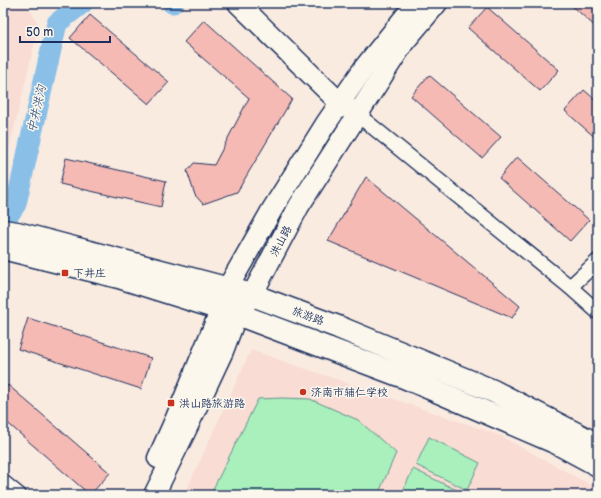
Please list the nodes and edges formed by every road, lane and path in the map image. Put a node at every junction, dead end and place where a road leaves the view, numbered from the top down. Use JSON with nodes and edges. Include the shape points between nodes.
{"nodes":[{"id":1,"x":416,"y":3,"type":"edge"},
{"id":2,"x":437,"y":3,"type":"edge"},
{"id":3,"x":241,"y":5,"type":"edge"},
{"id":4,"x":340,"y":103,"type":"junction"},
{"id":5,"x":358,"y":115,"type":"junction"},
{"id":6,"x":8,"y":241,"type":"edge"},
{"id":7,"x":598,"y":261,"type":"edge"},
{"id":8,"x":570,"y":287,"type":"junction"},
{"id":9,"x":227,"y":289,"type":"junction"},
{"id":10,"x":252,"y":295,"type":"junction"},
{"id":11,"x":229,"y":312,"type":"junction"},
{"id":12,"x":598,"y":312,"type":"edge"},
{"id":13,"x":598,"y":445,"type":"edge"},
{"id":14,"x":598,"y":464,"type":"edge"},
{"id":15,"x":3,"y":482,"type":"edge"},
{"id":16,"x":19,"y":495,"type":"edge"},
{"id":17,"x":141,"y":495,"type":"edge"},
{"id":18,"x":154,"y":495,"type":"edge"}],
"edges":[{"from":1,"to":4,"type":"main road","name":"洪山路","via":[[364,68]]},
{"from":2,"to":5,"type":"main road","name":"洪山路","via":[[404,42]]},
{"from":3,"to":4,"type":"main road"},
{"from":4,"to":5,"type":"main road"},
{"from":4,"to":9,"type":"main road","name":"洪山路","via":[[273,208]]},
{"from":5,"to":8,"type":"street"},
{"from":5,"to":10,"type":"main road","name":"洪山路","via":[[299,206]]},
{"from":6,"to":9,"type":"main road","name":"旅游路"},
{"from":6,"to":11,"type":"main road","name":"旅游路"},
{"from":7,"to":8,"type":"street"},
{"from":8,"to":12,"type":"street"},
{"from":9,"to":10,"type":"main road","name":"旅游路"},
{"from":9,"to":11,"type":"main road","name":"洪山路"},
{"from":10,"to":11,"type":"main road","name":"洪山路"},
{"from":10,"to":13,"type":"main road","name":"旅游路","via":[[338,327],[493,391]]},
{"from":11,"to":14,"type":"main road","name":"旅游路","via":[[404,377],[557,442]]},
{"from":11,"to":17,"type":"main road","name":"洪山路"},
{"from":11,"to":18,"type":"main road","name":"洪山路","via":[[223,352]]},
{"from":15,"to":16,"type":"street"}]}
